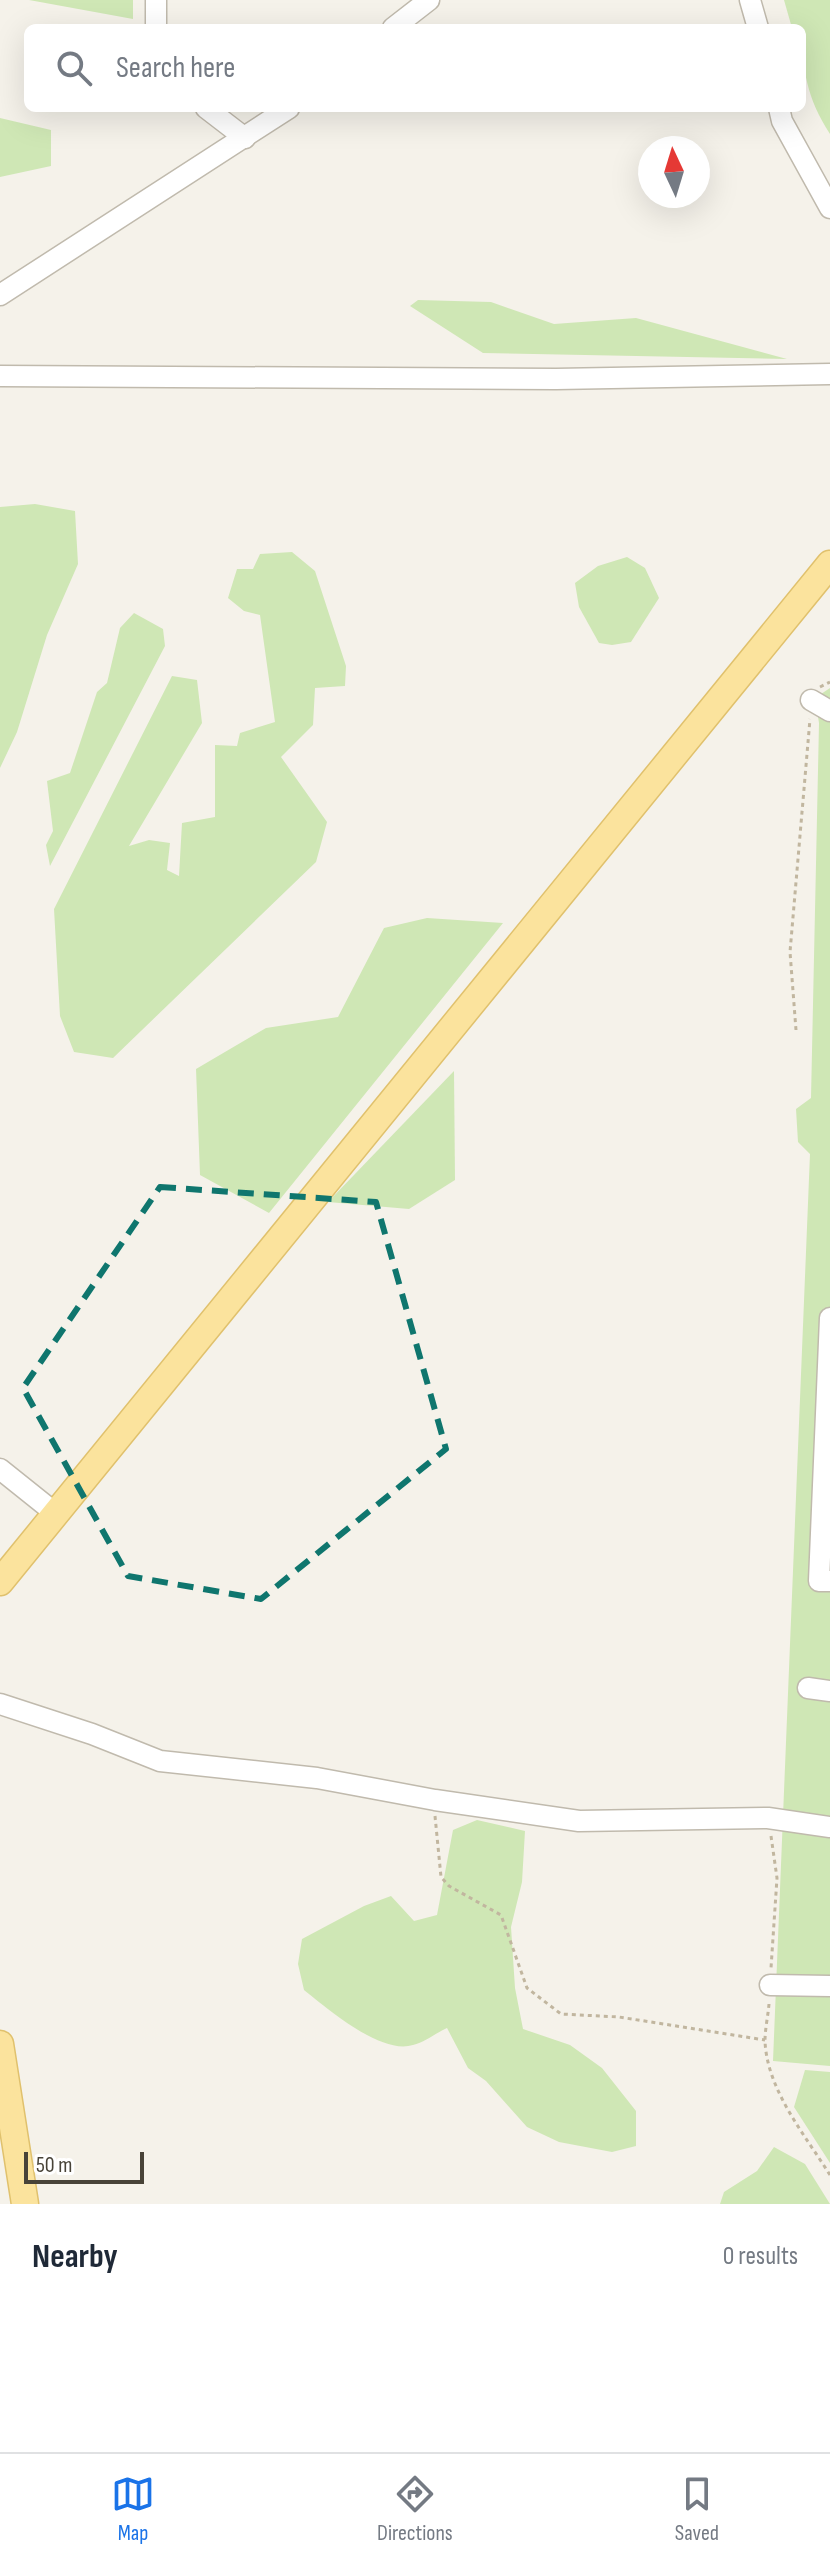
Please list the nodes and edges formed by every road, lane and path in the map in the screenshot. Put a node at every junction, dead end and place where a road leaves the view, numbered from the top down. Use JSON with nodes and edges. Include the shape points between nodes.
{"nodes":[{"id":1,"x":156,"y":0,"type":"edge"},
{"id":2,"x":429,"y":0,"type":"edge"},
{"id":3,"x":750,"y":0,"type":"edge"},
{"id":4,"x":156,"y":24,"type":"edge"},
{"id":5,"x":398,"y":24,"type":"edge"},
{"id":6,"x":757,"y":24,"type":"edge"},
{"id":7,"x":211,"y":112,"type":"edge"},
{"id":8,"x":283,"y":112,"type":"edge"},
{"id":9,"x":780,"y":112,"type":"edge"},
{"id":10,"x":245,"y":138,"type":"junction"},
{"id":11,"x":830,"y":208,"type":"edge"},
{"id":12,"x":0,"y":295,"type":"edge"},
{"id":13,"x":830,"y":374,"type":"edge"},
{"id":14,"x":0,"y":376,"type":"edge"},
{"id":15,"x":830,"y":564,"type":"edge"},
{"id":16,"x":830,"y":682,"type":"edge"},
{"id":17,"x":811,"y":700,"type":"junction"},
{"id":18,"x":830,"y":711,"type":"edge"},
{"id":19,"x":796,"y":1030,"type":"dead end"},
{"id":20,"x":830,"y":1318,"type":"edge"},
{"id":21,"x":828,"y":1381,"type":"edge"},
{"id":22,"x":0,"y":1469,"type":"edge"},
{"id":23,"x":826,"y":1486,"type":"edge"},
{"id":24,"x":55,"y":1513,"type":"junction"},
{"id":25,"x":830,"y":1581,"type":"edge"},
{"id":26,"x":0,"y":1582,"type":"edge"},
{"id":27,"x":808,"y":1688,"type":"dead end"},
{"id":28,"x":830,"y":1691,"type":"edge"},
{"id":29,"x":0,"y":1704,"type":"edge"},
{"id":30,"x":435,"y":1800,"type":"junction"},
{"id":31,"x":830,"y":1827,"type":"edge"},
{"id":32,"x":770,"y":1985,"type":"dead end"},
{"id":33,"x":830,"y":1986,"type":"edge"},
{"id":34,"x":765,"y":2040,"type":"dead end"},
{"id":35,"x":0,"y":2044,"type":"edge"},
{"id":36,"x":25,"y":2204,"type":"edge"}],
"edges":[{"from":1,"to":4,"type":"street"},
{"from":2,"to":5,"type":"street"},
{"from":3,"to":6,"type":"street"},
{"from":7,"to":10,"type":"street"},
{"from":8,"to":10,"type":"street"},
{"from":9,"to":11,"type":"street"},
{"from":10,"to":12,"type":"street"},
{"from":13,"to":14,"type":"street","via":[[556,379]]},
{"from":15,"to":24,"type":"main road"},
{"from":16,"to":17,"type":"path","via":[[821,685]]},
{"from":17,"to":18,"type":"street"},
{"from":17,"to":19,"type":"path","via":[[790,952]]},
{"from":20,"to":21,"type":"street"},
{"from":21,"to":23,"type":"street"},
{"from":22,"to":24,"type":"street"},
{"from":23,"to":25,"type":"street","via":[[819,1581]]},
{"from":24,"to":26,"type":"main road"},
{"from":27,"to":28,"type":"street"},
{"from":29,"to":30,"type":"street","via":[[160,1761],[317,1778]]},
{"from":30,"to":31,"type":"street","via":[[579,1821],[768,1818]]},
{"from":30,"to":34,"type":"path","via":[[441,1877],[501,1915],[527,1988],[544,2003],[561,2014],[619,2017]]},
{"from":32,"to":33,"type":"street"},
{"from":35,"to":36,"type":"main road"}]}
